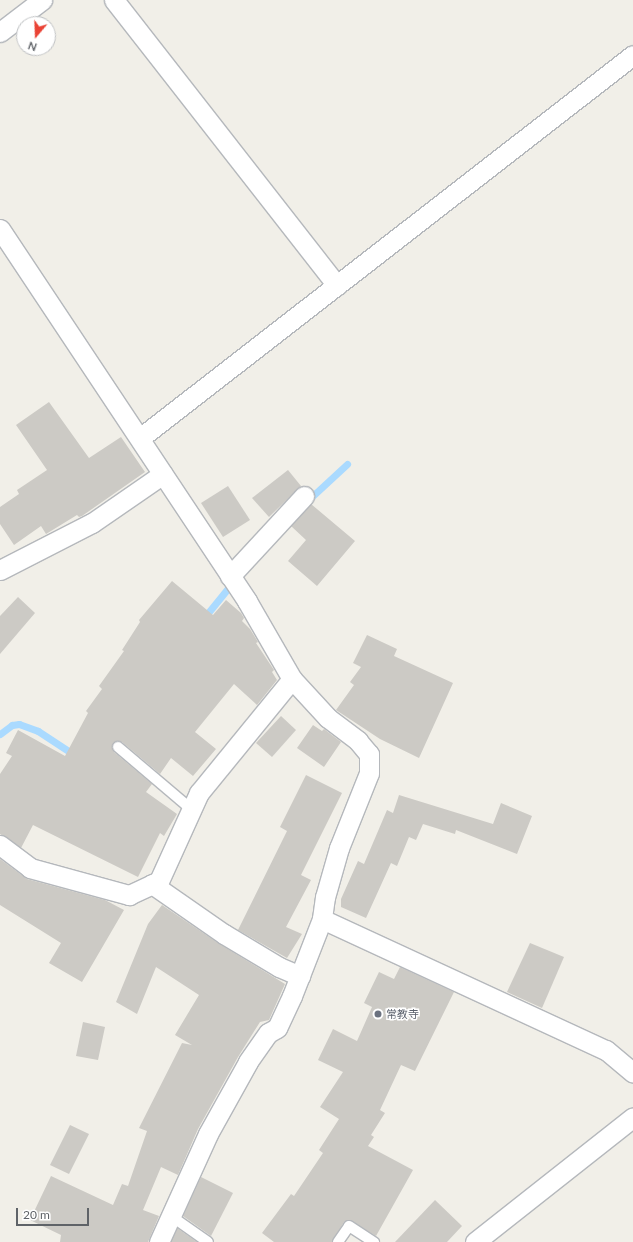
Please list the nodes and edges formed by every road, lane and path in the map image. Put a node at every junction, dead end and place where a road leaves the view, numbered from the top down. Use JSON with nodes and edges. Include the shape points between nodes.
{"nodes":[{"id":1,"x":42,"y":0,"type":"edge"},
{"id":2,"x":114,"y":0,"type":"edge"},
{"id":3,"x":0,"y":32,"type":"edge"},
{"id":4,"x":633,"y":55,"type":"edge"},
{"id":5,"x":0,"y":229,"type":"edge"},
{"id":6,"x":337,"y":285,"type":"junction"},
{"id":7,"x":140,"y":438,"type":"junction"},
{"id":8,"x":163,"y":474,"type":"junction"},
{"id":9,"x":304,"y":496,"type":"dead end"},
{"id":10,"x":0,"y":570,"type":"edge"},
{"id":11,"x":230,"y":576,"type":"junction"},
{"id":12,"x":292,"y":679,"type":"junction"},
{"id":13,"x":118,"y":747,"type":"dead end"},
{"id":14,"x":191,"y":809,"type":"junction"},
{"id":15,"x":0,"y":845,"type":"edge"},
{"id":16,"x":152,"y":884,"type":"junction"},
{"id":17,"x":322,"y":919,"type":"junction"},
{"id":18,"x":300,"y":976,"type":"junction"},
{"id":19,"x":633,"y":1073,"type":"edge"},
{"id":20,"x":633,"y":1117,"type":"edge"},
{"id":21,"x":171,"y":1216,"type":"junction"},
{"id":22,"x":159,"y":1242,"type":"edge"},
{"id":23,"x":208,"y":1242,"type":"edge"},
{"id":24,"x":338,"y":1242,"type":"edge"},
{"id":25,"x":374,"y":1242,"type":"edge"},
{"id":26,"x":475,"y":1242,"type":"edge"}],
"edges":[{"from":1,"to":3,"type":"street"},
{"from":2,"to":6,"type":"street"},
{"from":4,"to":6,"type":"street"},
{"from":5,"to":7,"type":"street"},
{"from":6,"to":7,"type":"street"},
{"from":7,"to":8,"type":"street"},
{"from":8,"to":10,"type":"street","via":[[92,523]]},
{"from":8,"to":11,"type":"street"},
{"from":9,"to":11,"type":"street"},
{"from":11,"to":12,"type":"street"},
{"from":12,"to":14,"type":"street","via":[[199,792]]},
{"from":12,"to":17,"type":"street","via":[[328,718],[358,741],[369,754],[369,773],[340,848],[325,897]]},
{"from":13,"to":14,"type":"lane"},
{"from":14,"to":16,"type":"street","via":[[158,881]]},
{"from":15,"to":16,"type":"street","via":[[30,868],[129,895]]},
{"from":16,"to":18,"type":"street","via":[[224,934],[279,967]]},
{"from":17,"to":18,"type":"street"},
{"from":17,"to":19,"type":"street","via":[[606,1050]]},
{"from":18,"to":21,"type":"street","via":[[277,1028],[268,1033],[248,1062],[208,1134]]},
{"from":20,"to":26,"type":"street"},
{"from":21,"to":22,"type":"street"},
{"from":21,"to":23,"type":"lane"},
{"from":24,"to":25,"type":"lane","via":[[349,1226]]}]}
